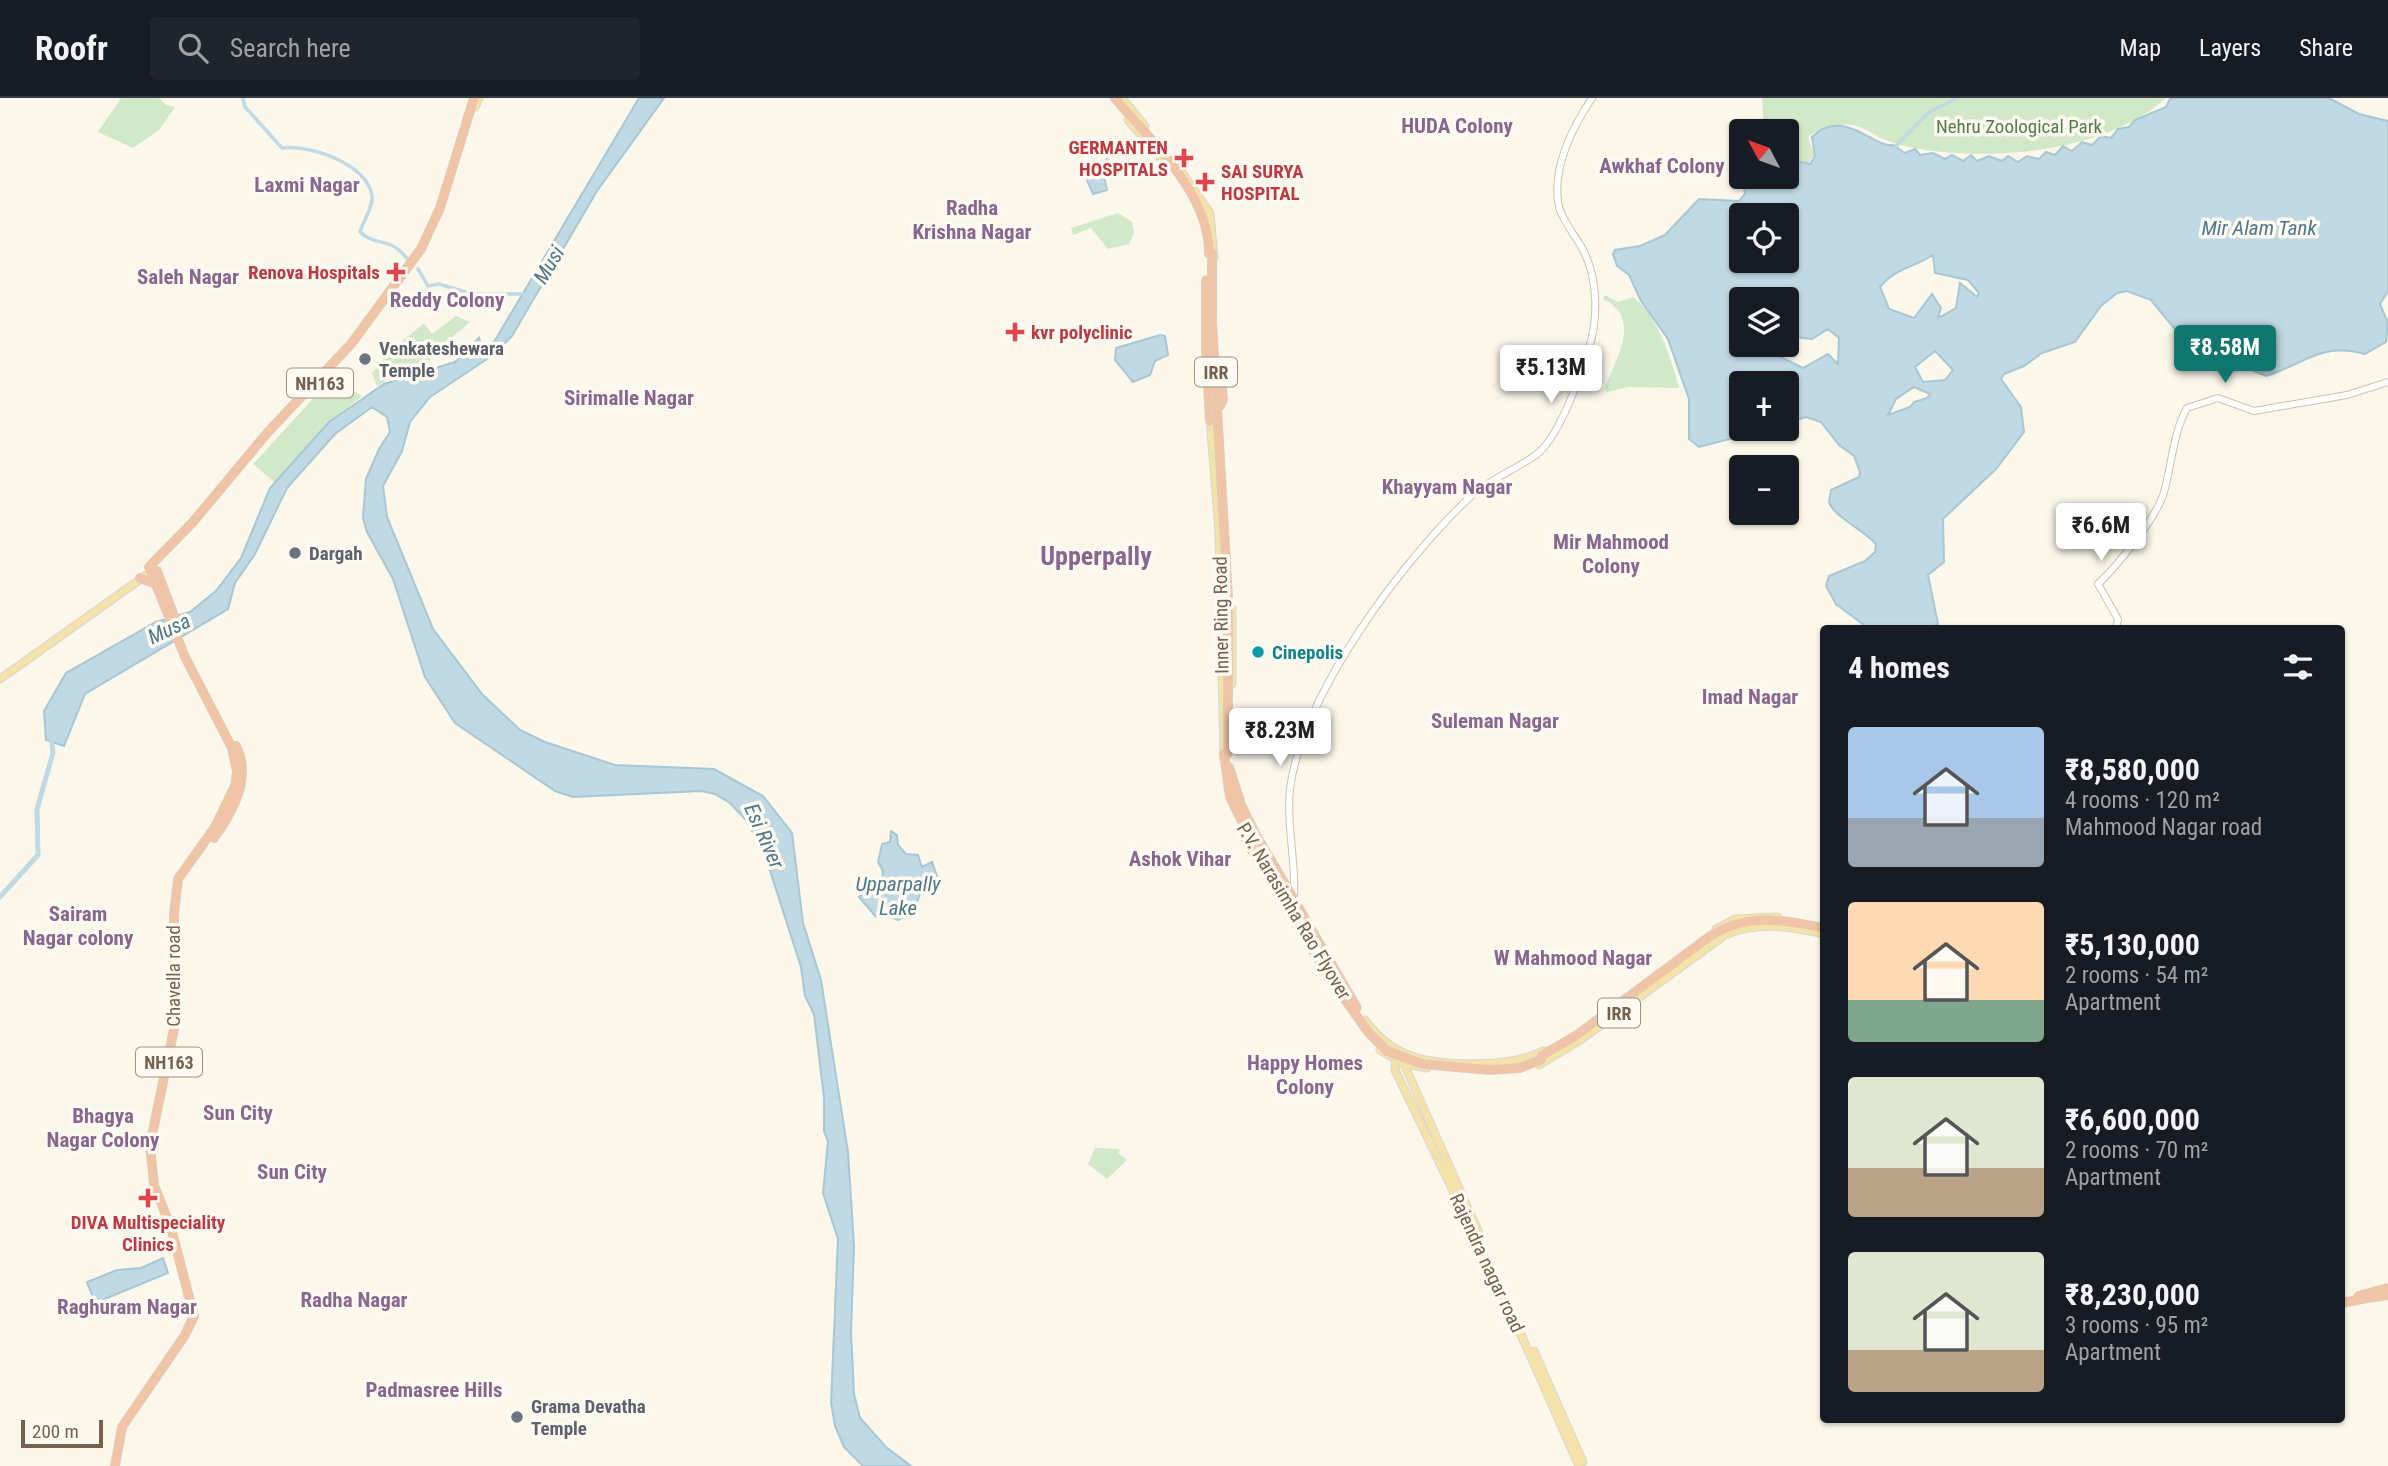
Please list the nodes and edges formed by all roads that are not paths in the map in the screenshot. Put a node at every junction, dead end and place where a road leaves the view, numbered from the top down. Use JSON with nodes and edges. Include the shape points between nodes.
{"nodes":[{"id":1,"x":1116,"y":98,"type":"edge"},
{"id":2,"x":1592,"y":98,"type":"edge"},
{"id":3,"x":475,"y":100,"type":"edge"},
{"id":4,"x":1211,"y":254,"type":"junction"},
{"id":5,"x":2388,"y":382,"type":"edge"},
{"id":6,"x":1219,"y":407,"type":"junction"},
{"id":7,"x":1210,"y":421,"type":"junction"},
{"id":8,"x":179,"y":544,"type":"junction"},
{"id":9,"x":154,"y":568,"type":"junction"},
{"id":10,"x":140,"y":578,"type":"junction"},
{"id":11,"x":159,"y":583,"type":"junction"},
{"id":12,"x":1232,"y":612,"type":"junction"},
{"id":13,"x":1221,"y":613,"type":"junction"},
{"id":14,"x":2116,"y":625,"type":"edge"},
{"id":15,"x":0,"y":677,"type":"edge"},
{"id":16,"x":1227,"y":767,"type":"junction"},
{"id":17,"x":1294,"y":895,"type":"dead end"},
{"id":18,"x":1820,"y":929,"type":"edge"},
{"id":19,"x":1820,"y":929,"type":"edge"},
{"id":20,"x":1820,"y":930,"type":"edge"},
{"id":21,"x":1361,"y":1020,"type":"junction"},
{"id":22,"x":1399,"y":1050,"type":"junction"},
{"id":23,"x":1407,"y":1054,"type":"junction"},
{"id":24,"x":1394,"y":1064,"type":"junction"},
{"id":25,"x":1404,"y":1064,"type":"junction"},
{"id":26,"x":1425,"y":1068,"type":"junction"},
{"id":27,"x":1406,"y":1076,"type":"junction"},
{"id":28,"x":1481,"y":1243,"type":"junction"},
{"id":29,"x":2388,"y":1292,"type":"edge"},
{"id":30,"x":2345,"y":1300,"type":"edge"},
{"id":31,"x":2345,"y":1300,"type":"edge"},
{"id":32,"x":118,"y":1466,"type":"edge"},
{"id":33,"x":1581,"y":1466,"type":"edge"}],
"edges":[{"from":1,"to":4,"type":"highway","name":"P.V. Narasimha Rao Flyover","via":[[1199,202]]},
{"from":2,"to":17,"type":"main road","via":[[1568,141],[1558,184],[1559,205],[1584,252],[1596,297],[1589,348],[1543,448],[1473,494],[1450,517],[1379,603],[1343,660],[1303,739],[1293,772]]},
{"from":3,"to":8,"type":"highway","number":"NH163","via":[[450,190],[425,250],[362,336]]},
{"from":3,"to":9,"type":"highway","number":"NH163","via":[[440,208],[421,249],[351,344],[268,432]]},
{"from":4,"to":6,"type":"main road","name":"Inner Ring Road","number":"IRR"},
{"from":4,"to":6,"type":"highway","bridge":true,"via":[[1223,400]]},
{"from":4,"to":7,"type":"main road","name":"Inner Ring Road","number":"IRR"},
{"from":4,"to":7,"type":"highway","bridge":true,"via":[[1204,310]]},
{"from":4,"to":21,"type":"highway","name":"P.V. Narasimha Rao Flyover","bridge":true,"via":[[1208,307],[1227,783],[1244,831]]},
{"from":5,"to":14,"type":"main road","via":[[2347,395],[2254,411],[2224,398],[2185,411],[2161,501],[2132,548],[2098,584],[2118,619]]},
{"from":6,"to":12,"type":"main road","name":"Inner Ring Road","number":"IRR","via":[[1227,470]]},
{"from":7,"to":13,"type":"main road","name":"Inner Ring Road","number":"IRR"},
{"from":8,"to":9,"type":"highway"},
{"from":8,"to":11,"type":"highway","number":"NH163","via":[[164,562]]},
{"from":9,"to":10,"type":"main road"},
{"from":9,"to":11,"type":"highway","name":"Chavella road","number":"NH163"},
{"from":9,"to":15,"type":"main road"},
{"from":10,"to":11,"type":"highway"},
{"from":10,"to":15,"type":"main road"},
{"from":11,"to":32,"type":"highway","name":"Chavella road","number":"NH163","via":[[186,653],[232,748],[237,769],[215,827],[178,879],[174,1029],[150,1145],[154,1185],[171,1228],[194,1316],[186,1335],[122,1427]]},
{"from":12,"to":13,"type":"main road"},
{"from":12,"to":16,"type":"main road","name":"Inner Ring Road","number":"IRR"},
{"from":13,"to":16,"type":"main road","name":"Inner Ring Road","number":"IRR"},
{"from":16,"to":21,"type":"highway","bridge":true,"via":[[1255,833]]},
{"from":16,"to":21,"type":"highway","bridge":true,"via":[[1228,802],[1245,839],[1315,956]]},
{"from":16,"to":22,"type":"main road","name":"Inner Ring Road","number":"IRR","via":[[1239,809],[1362,1017]]},
{"from":16,"to":24,"type":"main road","name":"Inner Ring Road","number":"IRR","via":[[1232,804],[1244,831],[1377,1047]]},
{"from":18,"to":21,"type":"highway","name":"P.V. Narasimha Rao Flyover","bridge":true,"via":[[1763,922],[1732,928],[1579,1038],[1520,1068],[1415,1063],[1387,1051]]},
{"from":19,"to":23,"type":"main road","name":"Inner Ring Road","number":"IRR","via":[[1769,916],[1735,919],[1578,1031],[1525,1059],[1463,1062]]},
{"from":20,"to":26,"type":"main road","number":"IRR","via":[[1766,925],[1725,935],[1579,1041],[1531,1068],[1510,1073]]},
{"from":22,"to":23,"type":"main road","name":"Inner Ring Road","number":"IRR"},
{"from":22,"to":24,"type":"main road"},
{"from":23,"to":25,"type":"main road"},
{"from":24,"to":25,"type":"main road","number":"IRR"},
{"from":24,"to":28,"type":"main road","name":"Rajendra nagar road"},
{"from":25,"to":26,"type":"main road","number":"IRR"},
{"from":25,"to":27,"type":"main road","name":"Rajendra nagar road"},
{"from":26,"to":27,"type":"main road","via":[[1411,1069]]},
{"from":27,"to":28,"type":"main road","name":"Rajendra nagar road"},
{"from":28,"to":33,"type":"main road","name":"Rajendra nagar road","via":[[1557,1398]]},
{"from":29,"to":30,"type":"highway","bridge":true},
{"from":29,"to":31,"type":"main road"}]}
